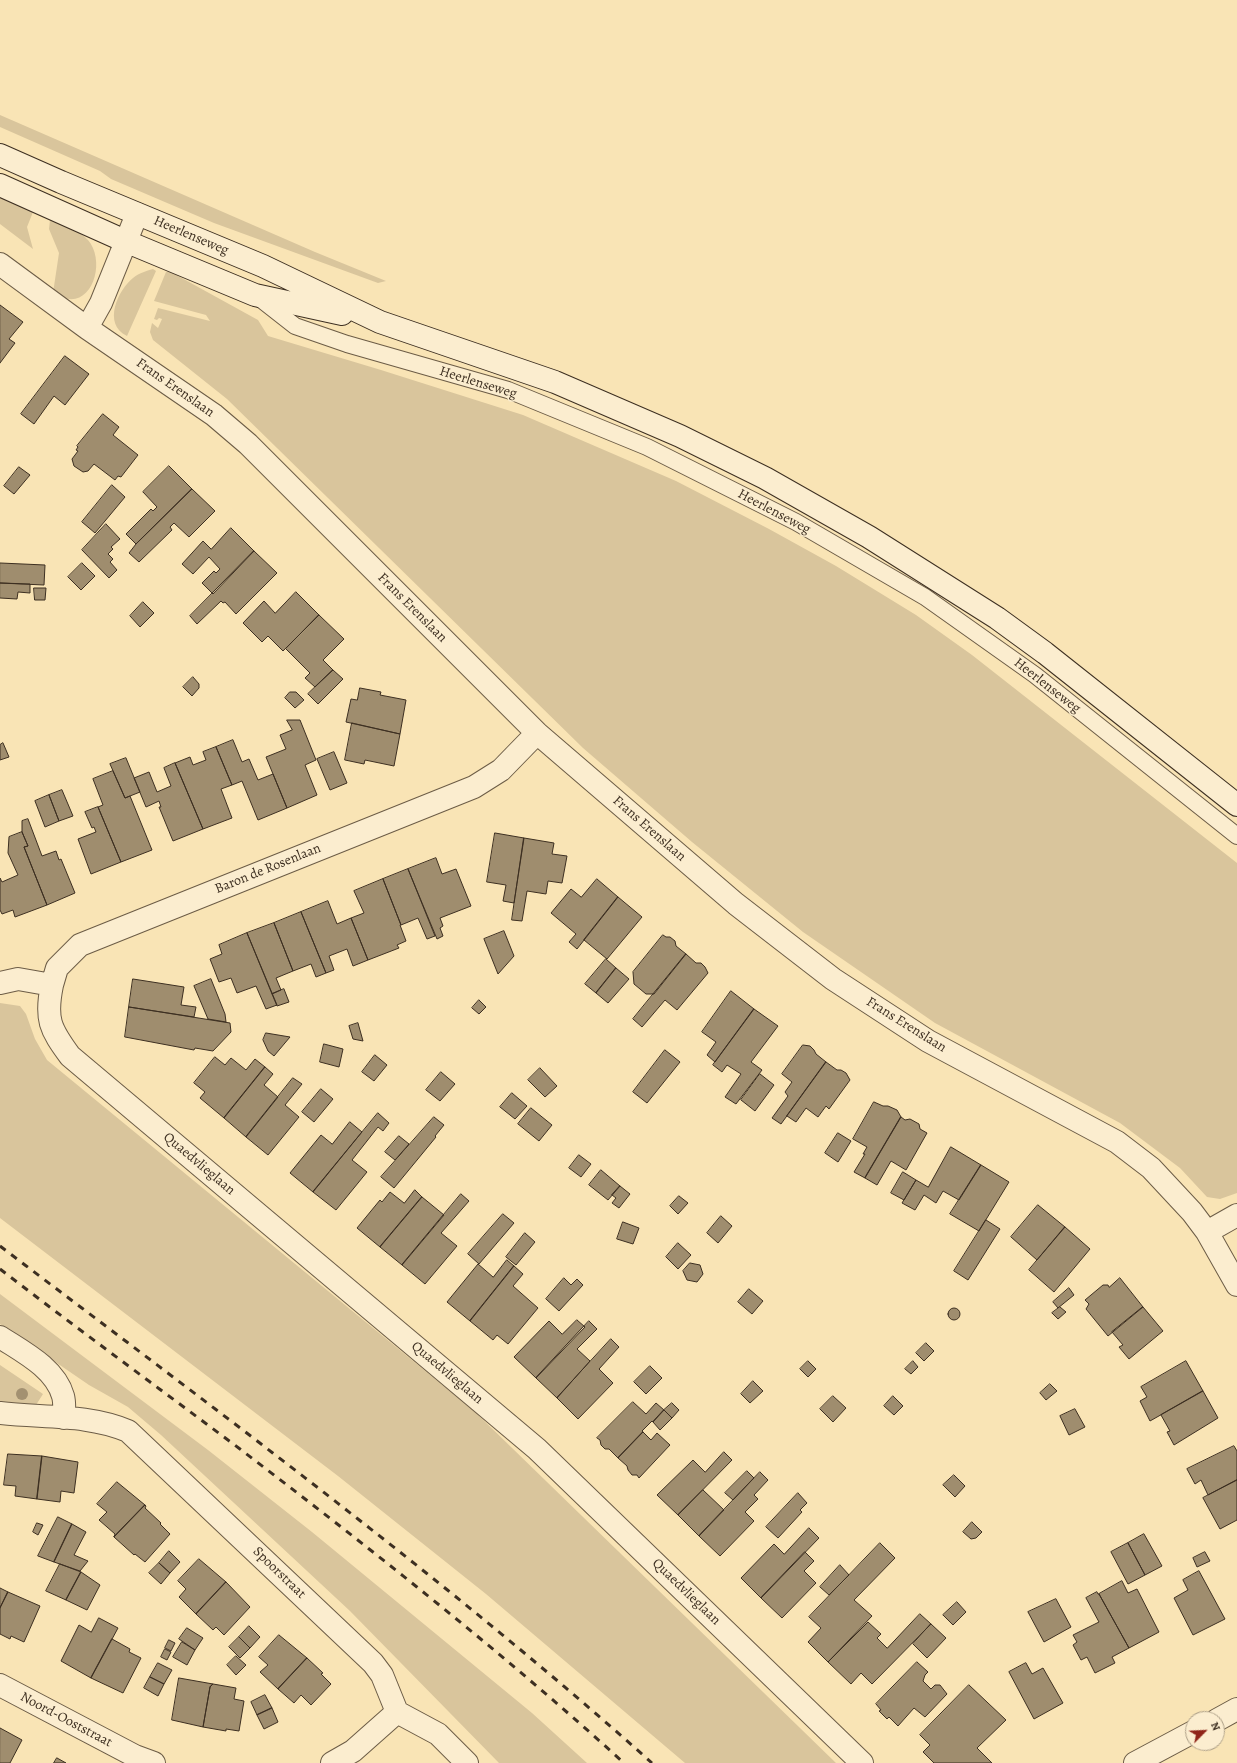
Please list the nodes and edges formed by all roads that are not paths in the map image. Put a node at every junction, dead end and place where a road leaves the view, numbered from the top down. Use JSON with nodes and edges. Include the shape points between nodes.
{"nodes":[{"id":1,"x":0,"y":155,"type":"edge"},
{"id":2,"x":0,"y":185,"type":"edge"},
{"id":3,"x":136,"y":214,"type":"junction"},
{"id":4,"x":125,"y":241,"type":"junction"},
{"id":5,"x":0,"y":264,"type":"edge"},
{"id":6,"x":255,"y":295,"type":"junction"},
{"id":7,"x":380,"y":322,"type":"junction"},
{"id":8,"x":87,"y":328,"type":"junction"},
{"id":9,"x":537,"y":733,"type":"junction"},
{"id":10,"x":1237,"y":805,"type":"edge"},
{"id":11,"x":1237,"y":836,"type":"edge"},
{"id":12,"x":0,"y":983,"type":"edge"},
{"id":13,"x":52,"y":985,"type":"junction"},
{"id":14,"x":1237,"y":1215,"type":"edge"},
{"id":15,"x":1207,"y":1232,"type":"junction"},
{"id":16,"x":1237,"y":1285,"type":"edge"},
{"id":17,"x":0,"y":1337,"type":"edge"},
{"id":18,"x":0,"y":1413,"type":"edge"},
{"id":19,"x":64,"y":1418,"type":"junction"},
{"id":20,"x":0,"y":1685,"type":"edge"},
{"id":21,"x":1237,"y":1709,"type":"edge"},
{"id":22,"x":396,"y":1712,"type":"junction"},
{"id":23,"x":1225,"y":1716,"type":"edge"},
{"id":24,"x":1185,"y":1736,"type":"edge"},
{"id":25,"x":154,"y":1763,"type":"edge"},
{"id":26,"x":332,"y":1763,"type":"edge"},
{"id":27,"x":467,"y":1763,"type":"edge"},
{"id":28,"x":862,"y":1763,"type":"edge"},
{"id":29,"x":1135,"y":1763,"type":"edge"}],
"edges":[{"from":1,"to":3,"type":"street","name":"Heerlenseweg"},
{"from":2,"to":4,"type":"street","name":"Heerlenseweg"},
{"from":3,"to":4,"type":"street"},
{"from":3,"to":7,"type":"street","name":"Heerlenseweg","via":[[263,266]]},
{"from":4,"to":6,"type":"street","name":"Heerlenseweg"},
{"from":4,"to":8,"type":"street","via":[[102,303]]},
{"from":5,"to":8,"type":"street","name":"Frans Erenslaan"},
{"from":6,"to":7,"type":"street","name":"Heerlenseweg"},
{"from":6,"to":11,"type":"lane","name":"Heerlenseweg","via":[[295,326],[347,344],[508,390],[647,447],[796,522],[925,597],[1029,670]]},
{"from":7,"to":10,"type":"street","name":"Heerlenseweg","via":[[555,382],[680,436],[764,478],[868,537],[997,618]]},
{"from":8,"to":9,"type":"street","name":"Frans Erenslaan","via":[[214,415],[248,444]]},
{"from":9,"to":13,"type":"street","name":"Baron de Rosenlaan","via":[[501,770],[474,787],[80,945],[57,968]]},
{"from":9,"to":15,"type":"street","name":"Frans Erenslaan","via":[[736,904],[833,979],[928,1041],[1117,1142],[1151,1168]]},
{"from":12,"to":13,"type":"street","via":[[18,979]]},
{"from":13,"to":28,"type":"street","name":"Quaedvlieglaan","via":[[48,1018],[56,1037],[70,1056],[537,1449]]},
{"from":14,"to":15,"type":"street"},
{"from":15,"to":16,"type":"street","name":"Frans Erenslaan"},
{"from":17,"to":19,"type":"street","via":[[49,1371],[64,1398]]},
{"from":18,"to":19,"type":"street","name":"Spoorstraat"},
{"from":19,"to":22,"type":"street","name":"Spoorstraat","via":[[92,1419],[108,1423],[136,1437],[373,1663],[382,1675]]},
{"from":20,"to":25,"type":"street","name":"Noord-Ooststraat","via":[[135,1756]]},
{"from":21,"to":23,"type":"street"},
{"from":22,"to":26,"type":"street","via":[[353,1751]]},
{"from":22,"to":27,"type":"street","via":[[438,1734]]},
{"from":24,"to":29,"type":"street"}]}
